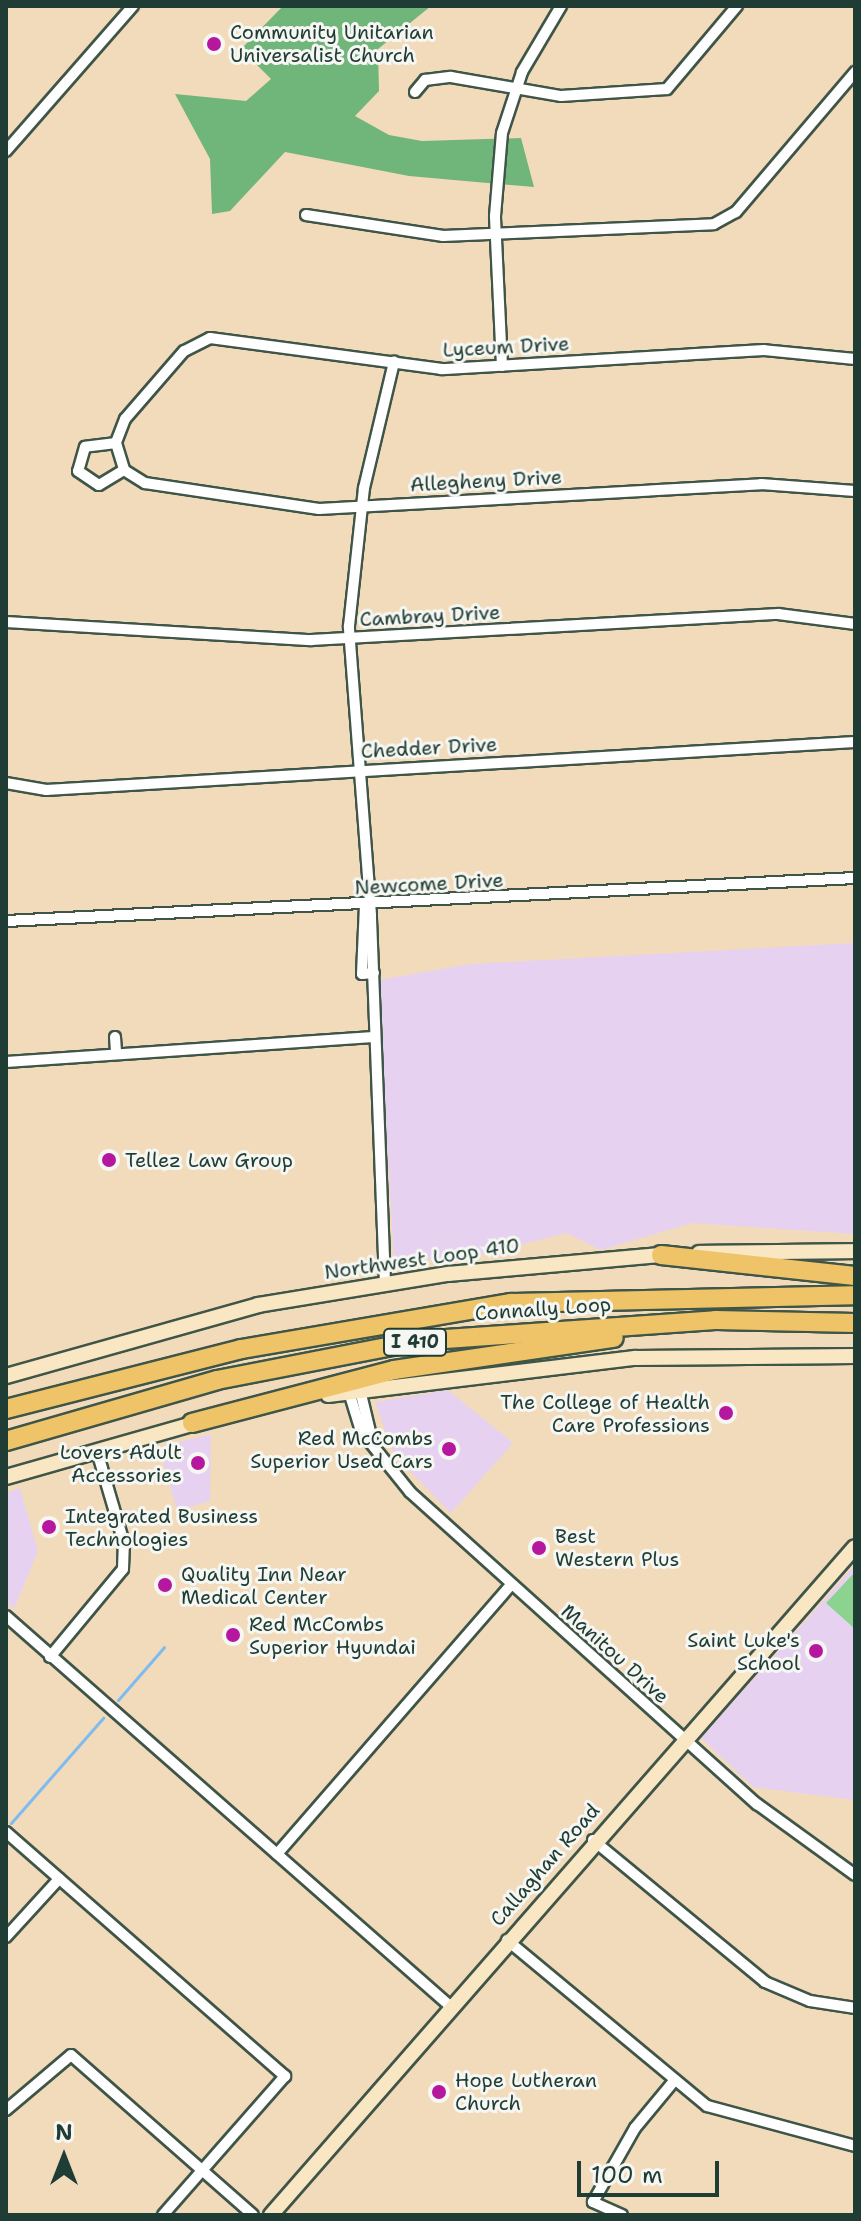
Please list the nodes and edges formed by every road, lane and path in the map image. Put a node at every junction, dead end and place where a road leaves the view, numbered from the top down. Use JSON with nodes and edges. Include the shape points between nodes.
{"nodes":[{"id":1,"x":133,"y":6,"type":"edge"},
{"id":2,"x":561,"y":6,"type":"edge"},
{"id":3,"x":737,"y":6,"type":"edge"},
{"id":4,"x":855,"y":72,"type":"edge"},
{"id":5,"x":516,"y":86,"type":"junction"},
{"id":6,"x":415,"y":92,"type":"dead end"},
{"id":7,"x":6,"y":151,"type":"edge"},
{"id":8,"x":306,"y":215,"type":"dead end"},
{"id":9,"x":496,"y":234,"type":"junction"},
{"id":10,"x":855,"y":359,"type":"edge"},
{"id":11,"x":394,"y":362,"type":"junction"},
{"id":12,"x":502,"y":366,"type":"junction"},
{"id":13,"x":116,"y":443,"type":"junction"},
{"id":14,"x":122,"y":466,"type":"junction"},
{"id":15,"x":855,"y":491,"type":"edge"},
{"id":16,"x":361,"y":506,"type":"junction"},
{"id":17,"x":6,"y":622,"type":"edge"},
{"id":18,"x":855,"y":624,"type":"edge"},
{"id":19,"x":350,"y":638,"type":"junction"},
{"id":20,"x":855,"y":742,"type":"edge"},
{"id":21,"x":358,"y":770,"type":"junction"},
{"id":22,"x":6,"y":783,"type":"edge"},
{"id":23,"x":855,"y":878,"type":"edge"},
{"id":24,"x":365,"y":905,"type":"junction"},
{"id":25,"x":6,"y":921,"type":"edge"},
{"id":26,"x":374,"y":967,"type":"junction"},
{"id":27,"x":115,"y":1037,"type":"dead end"},
{"id":28,"x":373,"y":1037,"type":"junction"},
{"id":29,"x":116,"y":1051,"type":"junction"},
{"id":30,"x":6,"y":1062,"type":"edge"},
{"id":31,"x":855,"y":1251,"type":"edge"},
{"id":32,"x":661,"y":1255,"type":"junction"},
{"id":33,"x":855,"y":1276,"type":"edge"},
{"id":34,"x":385,"y":1283,"type":"junction"},
{"id":35,"x":855,"y":1295,"type":"edge"},
{"id":36,"x":846,"y":1323,"type":"edge"},
{"id":37,"x":855,"y":1356,"type":"edge"},
{"id":38,"x":6,"y":1376,"type":"edge"},
{"id":39,"x":355,"y":1391,"type":"junction"},
{"id":40,"x":6,"y":1409,"type":"edge"},
{"id":41,"x":192,"y":1423,"type":"junction"},
{"id":42,"x":6,"y":1441,"type":"edge"},
{"id":43,"x":97,"y":1451,"type":"junction"},
{"id":44,"x":6,"y":1477,"type":"edge"},
{"id":45,"x":855,"y":1547,"type":"edge"},
{"id":46,"x":511,"y":1585,"type":"junction"},
{"id":47,"x":6,"y":1616,"type":"edge"},
{"id":48,"x":50,"y":1657,"type":"junction"},
{"id":49,"x":683,"y":1739,"type":"junction"},
{"id":50,"x":6,"y":1832,"type":"edge"},
{"id":51,"x":593,"y":1840,"type":"junction"},
{"id":52,"x":277,"y":1854,"type":"junction"},
{"id":53,"x":855,"y":1875,"type":"edge"},
{"id":54,"x":59,"y":1879,"type":"junction"},
{"id":55,"x":6,"y":1937,"type":"edge"},
{"id":56,"x":506,"y":1939,"type":"junction"},
{"id":57,"x":450,"y":2006,"type":"junction"},
{"id":58,"x":855,"y":2008,"type":"edge"},
{"id":59,"x":674,"y":2081,"type":"junction"},
{"id":60,"x":6,"y":2110,"type":"edge"},
{"id":61,"x":855,"y":2146,"type":"edge"},
{"id":62,"x":202,"y":2171,"type":"junction"},
{"id":63,"x":276,"y":2213,"type":"edge"},
{"id":64,"x":163,"y":2215,"type":"edge"},
{"id":65,"x":253,"y":2215,"type":"edge"},
{"id":66,"x":622,"y":2215,"type":"edge"}],
"edges":[{"from":1,"to":7,"type":"street"},
{"from":2,"to":5,"type":"street"},
{"from":3,"to":5,"type":"street","via":[[667,89],[561,96]]},
{"from":4,"to":9,"type":"street","via":[[727,218]]},
{"from":5,"to":6,"type":"street","via":[[451,77],[425,80]]},
{"from":5,"to":9,"type":"street","via":[[497,166]]},
{"from":8,"to":9,"type":"street","via":[[418,233]]},
{"from":9,"to":12,"type":"street"},
{"from":10,"to":12,"type":"street","name":"Lyceum Drive","via":[[764,350]]},
{"from":11,"to":12,"type":"street","name":"Lyceum Drive"},
{"from":11,"to":13,"type":"street","name":"Lyceum Drive","via":[[210,338],[184,351],[119,427]]},
{"from":11,"to":16,"type":"street"},
{"from":13,"to":14,"type":"street"},
{"from":13,"to":14,"type":"street","via":[[85,447],[77,461],[85,481],[110,483]]},
{"from":14,"to":16,"type":"street","name":"Allegheny Drive","via":[[145,483],[319,509]]},
{"from":15,"to":16,"type":"street","name":"Allegheny Drive","via":[[761,484]]},
{"from":16,"to":19,"type":"street"},
{"from":17,"to":19,"type":"street","name":"Cambray Drive"},
{"from":18,"to":19,"type":"street","name":"Cambray Drive","via":[[778,614]]},
{"from":19,"to":21,"type":"street"},
{"from":20,"to":21,"type":"street","name":"Chedder Drive"},
{"from":21,"to":22,"type":"street","name":"Chedder Drive","via":[[46,790]]},
{"from":21,"to":24,"type":"street"},
{"from":23,"to":24,"type":"street","name":"Newcome Drive"},
{"from":24,"to":25,"type":"street","name":"Newcome Drive"},
{"from":24,"to":26,"type":"street"},
{"from":24,"to":26,"type":"street","via":[[362,968]]},
{"from":26,"to":28,"type":"street"},
{"from":27,"to":29,"type":"street"},
{"from":28,"to":29,"type":"street"},
{"from":28,"to":34,"type":"street"},
{"from":29,"to":30,"type":"street"},
{"from":31,"to":32,"type":"main road","name":"Northwest Loop 410"},
{"from":32,"to":33,"type":"highway"},
{"from":32,"to":34,"type":"main road","name":"Northwest Loop 410"},
{"from":34,"to":38,"type":"main road","name":"Northwest Loop 410","via":[[164,1328]]},
{"from":35,"to":40,"type":"highway","name":"Connally Loop","number":"I 410","via":[[511,1303],[241,1349]]},
{"from":36,"to":41,"type":"highway","via":[[591,1339],[322,1385]]},
{"from":36,"to":42,"type":"highway","name":"Connally Loop","number":"I 410","via":[[715,1320],[417,1341],[217,1380]]},
{"from":37,"to":39,"type":"main road","via":[[635,1358]]},
{"from":39,"to":41,"type":"main road"},
{"from":39,"to":46,"type":"street","name":"Manitou Drive","via":[[361,1431],[398,1481]]},
{"from":41,"to":43,"type":"main road"},
{"from":43,"to":44,"type":"main road"},
{"from":43,"to":48,"type":"street","via":[[124,1543],[123,1569]]},
{"from":45,"to":49,"type":"main road","name":"Callaghan Road"},
{"from":46,"to":49,"type":"street","name":"Manitou Drive"},
{"from":46,"to":52,"type":"street"},
{"from":47,"to":48,"type":"street"},
{"from":48,"to":52,"type":"street"},
{"from":49,"to":51,"type":"main road","name":"Callaghan Road"},
{"from":49,"to":53,"type":"street","name":"Manitou Drive"},
{"from":50,"to":54,"type":"street"},
{"from":51,"to":56,"type":"main road","name":"Callaghan Road"},
{"from":51,"to":58,"type":"street","via":[[765,1982],[810,2001]]},
{"from":52,"to":57,"type":"street"},
{"from":54,"to":55,"type":"street"},
{"from":54,"to":62,"type":"street","via":[[285,2076]]},
{"from":56,"to":57,"type":"main road","name":"Callaghan Road"},
{"from":56,"to":59,"type":"street"},
{"from":57,"to":63,"type":"main road","name":"Callaghan Road"},
{"from":59,"to":61,"type":"street","via":[[737,2119]]},
{"from":59,"to":66,"type":"street","via":[[635,2128],[593,2202]]},
{"from":60,"to":62,"type":"street","via":[[71,2055]]},
{"from":62,"to":64,"type":"street"},
{"from":62,"to":65,"type":"street"}]}
